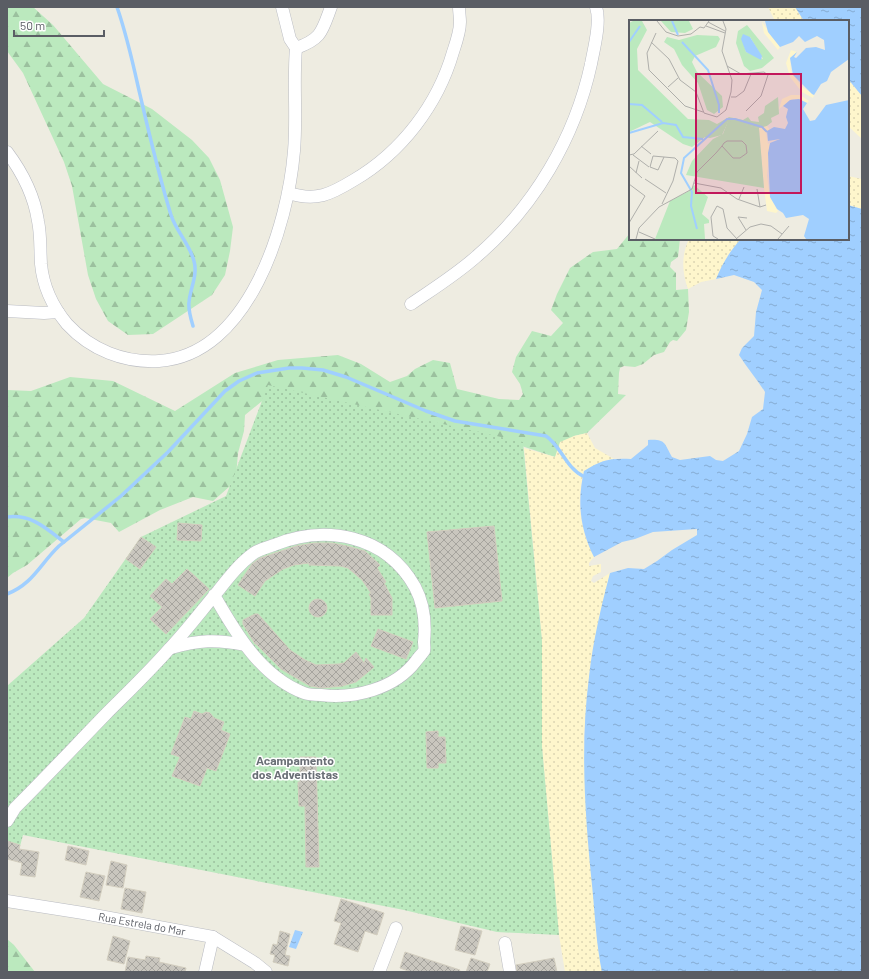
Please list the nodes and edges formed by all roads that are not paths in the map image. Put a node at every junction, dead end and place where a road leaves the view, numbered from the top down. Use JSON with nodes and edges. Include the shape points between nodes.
{"nodes":[{"id":1,"x":282,"y":7,"type":"edge"},
{"id":2,"x":331,"y":7,"type":"edge"},
{"id":3,"x":459,"y":7,"type":"edge"},
{"id":4,"x":596,"y":7,"type":"edge"},
{"id":5,"x":296,"y":48,"type":"junction"},
{"id":6,"x":7,"y":152,"type":"edge"},
{"id":7,"x":289,"y":192,"type":"junction"},
{"id":8,"x":411,"y":304,"type":"dead end"},
{"id":9,"x":7,"y":311,"type":"edge"},
{"id":10,"x":58,"y":312,"type":"junction"},
{"id":11,"x":214,"y":595,"type":"junction"},
{"id":12,"x":245,"y":645,"type":"junction"},
{"id":13,"x":171,"y":648,"type":"junction"},
{"id":14,"x":7,"y":821,"type":"edge"},
{"id":15,"x":7,"y":901,"type":"edge"},
{"id":16,"x":396,"y":928,"type":"dead end"},
{"id":17,"x":213,"y":937,"type":"junction"},
{"id":18,"x":505,"y":943,"type":"dead end"},
{"id":19,"x":205,"y":972,"type":"edge"},
{"id":20,"x":266,"y":972,"type":"edge"},
{"id":21,"x":379,"y":972,"type":"edge"},
{"id":22,"x":510,"y":972,"type":"edge"}],
"edges":[{"from":1,"to":5,"type":"street","via":[[290,39]]},
{"from":2,"to":5,"type":"street","via":[[317,38]]},
{"from":3,"to":7,"type":"street","via":[[460,23],[456,42],[443,80],[424,114],[401,143],[374,167],[333,192],[313,197]]},
{"from":4,"to":8,"type":"street","via":[[598,16],[594,47],[583,94],[565,140],[542,182],[512,221],[477,256]]},
{"from":5,"to":7,"type":"street","via":[[294,149]]},
{"from":6,"to":10,"type":"street","via":[[22,175],[34,205],[40,236],[42,274]]},
{"from":7,"to":10,"type":"street","via":[[272,248],[250,295],[230,325],[200,349],[162,361],[123,358],[86,341]]},
{"from":9,"to":10,"type":"street"},
{"from":11,"to":12,"type":"street"},
{"from":11,"to":12,"type":"street","via":[[234,570],[255,552],[310,535],[335,535],[359,540],[380,549],[400,566],[415,587],[426,628],[424,651],[410,668],[389,684],[362,694],[332,696],[305,693],[283,682]]},
{"from":11,"to":13,"type":"street"},
{"from":12,"to":13,"type":"street","via":[[208,640]]},
{"from":13,"to":14,"type":"street","via":[[15,808]]},
{"from":15,"to":17,"type":"street","name":"Rua Estrela do Mar"},
{"from":16,"to":21,"type":"street"},
{"from":17,"to":19,"type":"street"},
{"from":17,"to":20,"type":"street","name":"Rua Estrela do Mar"},
{"from":18,"to":22,"type":"street"}]}
